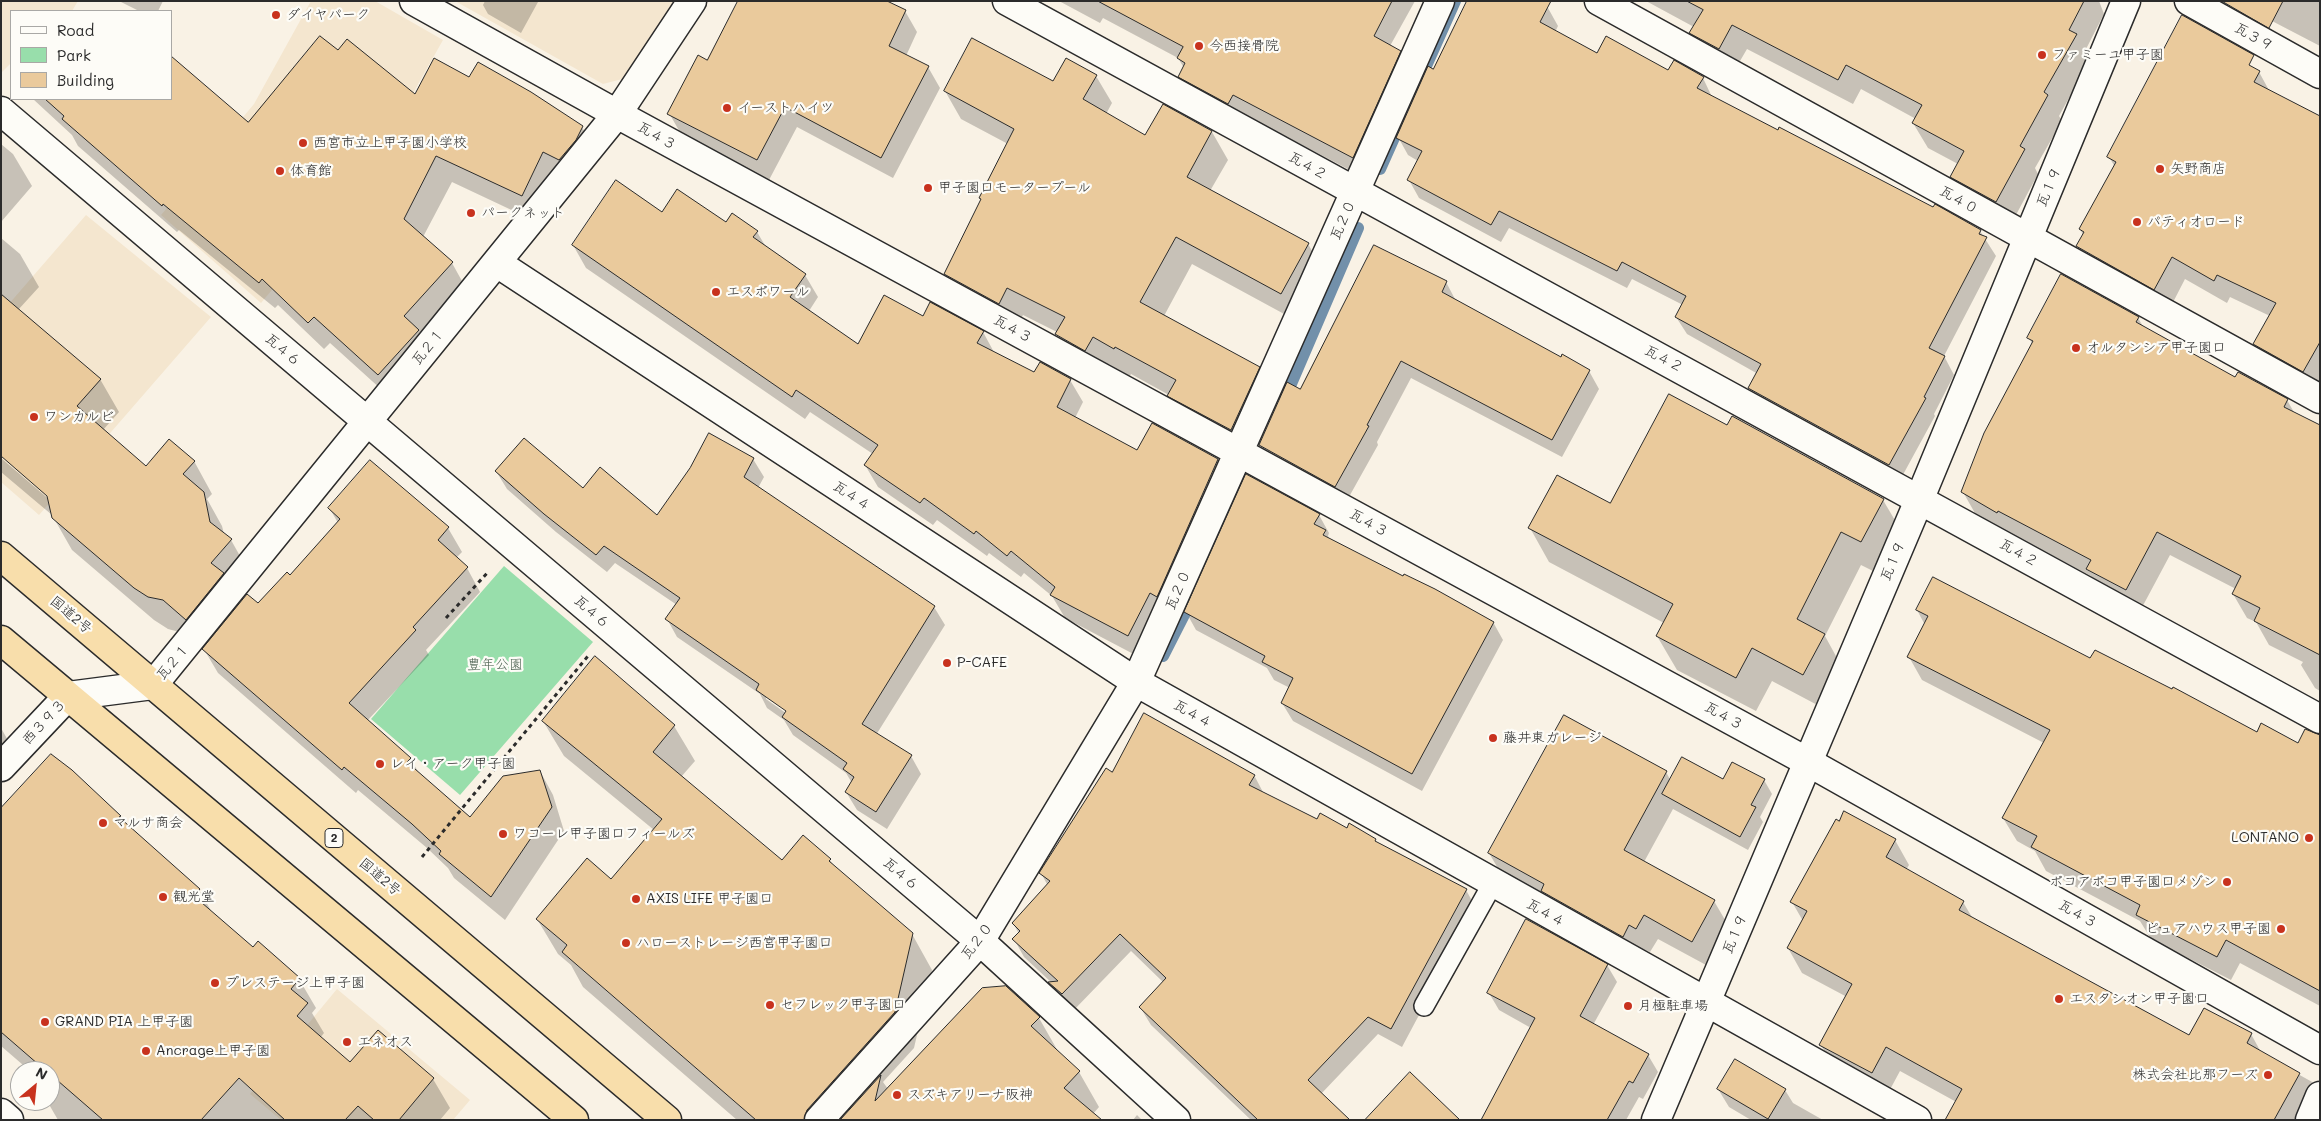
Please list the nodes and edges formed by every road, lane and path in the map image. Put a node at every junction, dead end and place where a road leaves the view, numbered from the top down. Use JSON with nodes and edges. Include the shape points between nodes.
{"nodes":[{"id":1,"x":414,"y":1,"type":"edge"},
{"id":2,"x":692,"y":1,"type":"edge"},
{"id":3,"x":1007,"y":1,"type":"edge"},
{"id":4,"x":1440,"y":1,"type":"edge"},
{"id":5,"x":1598,"y":1,"type":"edge"},
{"id":6,"x":2126,"y":1,"type":"edge"},
{"id":7,"x":2189,"y":1,"type":"edge"},
{"id":8,"x":2320,"y":74,"type":"edge"},
{"id":9,"x":1,"y":111,"type":"edge"},
{"id":10,"x":617,"y":114,"type":"junction"},
{"id":11,"x":1355,"y":192,"type":"junction"},
{"id":12,"x":2028,"y":238,"type":"junction"},
{"id":13,"x":497,"y":263,"type":"junction"},
{"id":14,"x":2320,"y":398,"type":"edge"},
{"id":15,"x":368,"y":420,"type":"junction"},
{"id":16,"x":1240,"y":453,"type":"junction"},
{"id":17,"x":1920,"y":498,"type":"junction"},
{"id":18,"x":512,"y":544,"type":"junction"},
{"id":19,"x":1,"y":556,"type":"edge"},
{"id":20,"x":446,"y":618,"type":"dead end"},
{"id":21,"x":611,"y":629,"type":"junction"},
{"id":22,"x":1,"y":640,"type":"edge"},
{"id":23,"x":1136,"y":682,"type":"junction"},
{"id":24,"x":153,"y":685,"type":"junction"},
{"id":25,"x":68,"y":696,"type":"junction"},
{"id":26,"x":2320,"y":719,"type":"edge"},
{"id":27,"x":1808,"y":762,"type":"junction"},
{"id":28,"x":1,"y":767,"type":"edge"},
{"id":29,"x":422,"y":857,"type":"dead end"},
{"id":30,"x":1493,"y":883,"type":"junction"},
{"id":31,"x":980,"y":941,"type":"junction"},
{"id":32,"x":1706,"y":1003,"type":"junction"},
{"id":33,"x":1424,"y":1006,"type":"dead end"},
{"id":34,"x":2320,"y":1050,"type":"edge"},
{"id":35,"x":2320,"y":1096,"type":"edge"},
{"id":36,"x":1,"y":1113,"type":"edge"},
{"id":37,"x":9,"y":1120,"type":"edge"},
{"id":38,"x":574,"y":1120,"type":"edge"},
{"id":39,"x":667,"y":1120,"type":"edge"},
{"id":40,"x":818,"y":1120,"type":"edge"},
{"id":41,"x":1176,"y":1120,"type":"edge"},
{"id":42,"x":1656,"y":1120,"type":"edge"},
{"id":43,"x":1917,"y":1120,"type":"edge"},
{"id":44,"x":2310,"y":1120,"type":"edge"}],
"edges":[{"from":1,"to":10,"type":"street","name":"瓦４３"},
{"from":2,"to":10,"type":"street","name":"瓦２１"},
{"from":3,"to":11,"type":"street","name":"瓦４２"},
{"from":4,"to":11,"type":"street","name":"瓦２０"},
{"from":5,"to":12,"type":"street","name":"瓦４０"},
{"from":6,"to":12,"type":"street","name":"瓦１９"},
{"from":7,"to":8,"type":"street","name":"瓦３９"},
{"from":9,"to":15,"type":"street","name":"瓦４６"},
{"from":10,"to":13,"type":"street","name":"瓦２１"},
{"from":10,"to":16,"type":"street","name":"瓦４３"},
{"from":11,"to":16,"type":"street","name":"瓦２０"},
{"from":11,"to":17,"type":"street","name":"瓦４２"},
{"from":12,"to":14,"type":"street","name":"瓦４０"},
{"from":12,"to":17,"type":"street","name":"瓦１９"},
{"from":13,"to":15,"type":"street","name":"瓦２１"},
{"from":13,"to":23,"type":"street","name":"瓦４４"},
{"from":15,"to":18,"type":"street","name":"瓦４６"},
{"from":15,"to":24,"type":"street","name":"瓦２１"},
{"from":16,"to":23,"type":"street","name":"瓦２０"},
{"from":16,"to":27,"type":"street","name":"瓦４３"},
{"from":17,"to":26,"type":"street","name":"瓦４２"},
{"from":17,"to":27,"type":"street","name":"瓦１９"},
{"from":18,"to":20,"type":"path"},
{"from":18,"to":21,"type":"street","name":"瓦４６"},
{"from":19,"to":24,"type":"highway","name":"国道2号","number":"2"},
{"from":21,"to":29,"type":"path"},
{"from":21,"to":31,"type":"street","name":"瓦４６"},
{"from":22,"to":25,"type":"highway"},
{"from":23,"to":30,"type":"street","name":"瓦４４"},
{"from":23,"to":31,"type":"street","name":"瓦２０"},
{"from":24,"to":25,"type":"street","name":"西３９３"},
{"from":24,"to":39,"type":"highway","name":"国道2号","number":"2"},
{"from":25,"to":28,"type":"street","name":"西３９３"},
{"from":25,"to":38,"type":"highway"},
{"from":27,"to":32,"type":"street","name":"瓦１９"},
{"from":27,"to":34,"type":"street","name":"瓦４３"},
{"from":30,"to":32,"type":"street","name":"瓦４４"},
{"from":30,"to":33,"type":"lane"},
{"from":31,"to":40,"type":"street","name":"瓦２０"},
{"from":31,"to":41,"type":"street","name":"瓦４６"},
{"from":32,"to":42,"type":"street","name":"瓦１９"},
{"from":32,"to":43,"type":"street","name":"瓦４４"},
{"from":35,"to":44,"type":"street"},
{"from":36,"to":37,"type":"street"}]}
